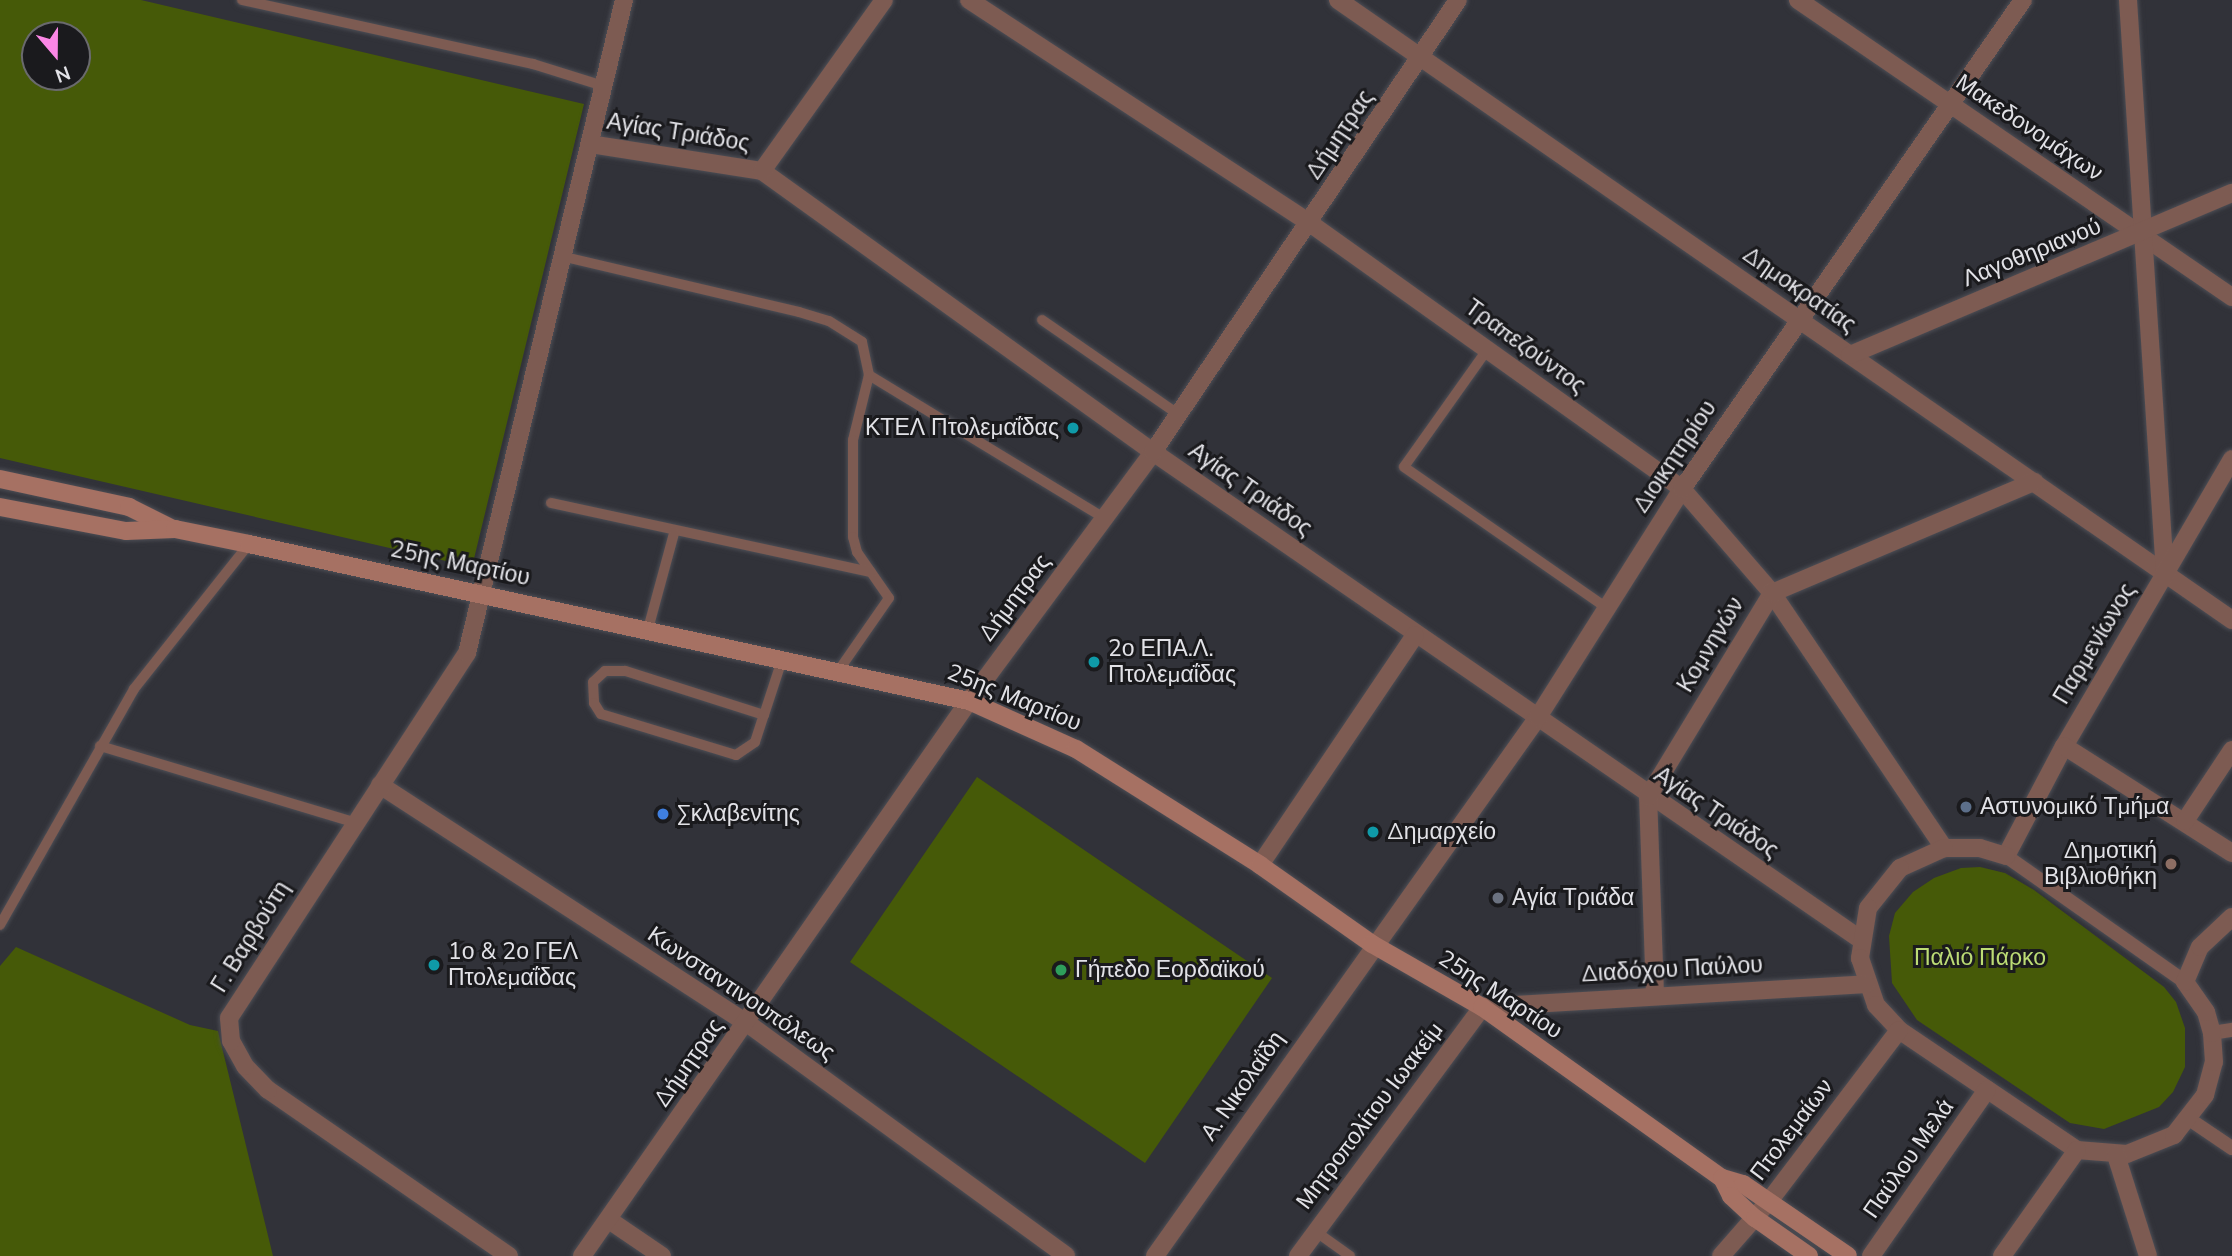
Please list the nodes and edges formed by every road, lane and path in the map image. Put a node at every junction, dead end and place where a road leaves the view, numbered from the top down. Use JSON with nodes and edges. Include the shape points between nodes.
{"nodes":[{"id":1,"x":242,"y":0,"type":"edge"},
{"id":2,"x":624,"y":0,"type":"edge"},
{"id":3,"x":884,"y":0,"type":"edge"},
{"id":4,"x":969,"y":0,"type":"edge"},
{"id":5,"x":1338,"y":0,"type":"edge"},
{"id":6,"x":1458,"y":0,"type":"edge"},
{"id":7,"x":1798,"y":0,"type":"edge"},
{"id":8,"x":2023,"y":0,"type":"edge"},
{"id":9,"x":2129,"y":0,"type":"edge"},
{"id":10,"x":1421,"y":58,"type":"junction"},
{"id":11,"x":603,"y":86,"type":"junction"},
{"id":12,"x":1948,"y":103,"type":"junction"},
{"id":13,"x":590,"y":144,"type":"junction"},
{"id":14,"x":762,"y":171,"type":"junction"},
{"id":15,"x":2232,"y":193,"type":"edge"},
{"id":16,"x":1311,"y":224,"type":"junction"},
{"id":17,"x":2141,"y":235,"type":"junction"},
{"id":18,"x":565,"y":257,"type":"junction"},
{"id":19,"x":2232,"y":297,"type":"edge"},
{"id":20,"x":1798,"y":319,"type":"junction"},
{"id":21,"x":1042,"y":320,"type":"dead end"},
{"id":22,"x":1486,"y":350,"type":"junction"},
{"id":23,"x":1850,"y":355,"type":"junction"},
{"id":24,"x":869,"y":375,"type":"junction"},
{"id":25,"x":1179,"y":415,"type":"junction"},
{"id":26,"x":1153,"y":452,"type":"junction"},
{"id":27,"x":2232,"y":459,"type":"edge"},
{"id":28,"x":0,"y":479,"type":"edge"},
{"id":29,"x":2034,"y":482,"type":"junction"},
{"id":30,"x":1682,"y":489,"type":"junction"},
{"id":31,"x":551,"y":503,"type":"dead end"},
{"id":32,"x":0,"y":507,"type":"edge"},
{"id":33,"x":1104,"y":518,"type":"junction"},
{"id":34,"x":175,"y":529,"type":"junction"},
{"id":35,"x":674,"y":533,"type":"junction"},
{"id":36,"x":249,"y":544,"type":"junction"},
{"id":37,"x":871,"y":572,"type":"junction"},
{"id":38,"x":2165,"y":573,"type":"junction"},
{"id":39,"x":1772,"y":593,"type":"junction"},
{"id":40,"x":484,"y":595,"type":"junction"},
{"id":41,"x":1606,"y":608,"type":"junction"},
{"id":42,"x":2232,"y":620,"type":"edge"},
{"id":43,"x":648,"y":629,"type":"junction"},
{"id":44,"x":1415,"y":635,"type":"junction"},
{"id":45,"x":783,"y":657,"type":"junction"},
{"id":46,"x":839,"y":670,"type":"junction"},
{"id":47,"x":969,"y":701,"type":"junction"},
{"id":48,"x":764,"y":715,"type":"junction"},
{"id":49,"x":1538,"y":717,"type":"junction"},
{"id":50,"x":100,"y":746,"type":"junction"},
{"id":51,"x":2064,"y":746,"type":"junction"},
{"id":52,"x":2232,"y":750,"type":"edge"},
{"id":53,"x":380,"y":785,"type":"junction"},
{"id":54,"x":1648,"y":797,"type":"junction"},
{"id":55,"x":2185,"y":821,"type":"junction"},
{"id":56,"x":354,"y":822,"type":"junction"},
{"id":57,"x":1944,"y":848,"type":"junction"},
{"id":58,"x":2232,"y":853,"type":"edge"},
{"id":59,"x":2006,"y":856,"type":"junction"},
{"id":60,"x":1259,"y":864,"type":"junction"},
{"id":61,"x":2232,"y":917,"type":"edge"},
{"id":62,"x":0,"y":925,"type":"edge"},
{"id":63,"x":1860,"y":939,"type":"junction"},
{"id":64,"x":1372,"y":944,"type":"junction"},
{"id":65,"x":2185,"y":982,"type":"junction"},
{"id":66,"x":1866,"y":984,"type":"junction"},
{"id":67,"x":1655,"y":995,"type":"junction"},
{"id":68,"x":1482,"y":1007,"type":"junction"},
{"id":69,"x":747,"y":1023,"type":"junction"},
{"id":70,"x":1899,"y":1030,"type":"junction"},
{"id":71,"x":2232,"y":1030,"type":"edge"},
{"id":72,"x":2212,"y":1033,"type":"junction"},
{"id":73,"x":1987,"y":1090,"type":"junction"},
{"id":74,"x":2189,"y":1119,"type":"junction"},
{"id":75,"x":2232,"y":1148,"type":"edge"},
{"id":76,"x":2077,"y":1150,"type":"junction"},
{"id":77,"x":2116,"y":1155,"type":"junction"},
{"id":78,"x":1722,"y":1178,"type":"junction"},
{"id":79,"x":1770,"y":1200,"type":"junction"},
{"id":80,"x":1755,"y":1218,"type":"junction"},
{"id":81,"x":609,"y":1220,"type":"junction"},
{"id":82,"x":1315,"y":1231,"type":"junction"},
{"id":83,"x":509,"y":1256,"type":"edge"},
{"id":84,"x":582,"y":1256,"type":"edge"},
{"id":85,"x":662,"y":1256,"type":"edge"},
{"id":86,"x":1066,"y":1256,"type":"edge"},
{"id":87,"x":1155,"y":1256,"type":"edge"},
{"id":88,"x":1298,"y":1256,"type":"edge"},
{"id":89,"x":1350,"y":1256,"type":"edge"},
{"id":90,"x":1721,"y":1256,"type":"edge"},
{"id":91,"x":1809,"y":1256,"type":"edge"},
{"id":92,"x":1848,"y":1256,"type":"edge"},
{"id":93,"x":1871,"y":1256,"type":"edge"},
{"id":94,"x":2002,"y":1256,"type":"edge"},
{"id":95,"x":2148,"y":1256,"type":"edge"}],
"edges":[{"from":1,"to":11,"type":"lane","via":[[533,64]]},
{"from":2,"to":11,"type":"street","name":"Γ. Βαρβούτη"},
{"from":3,"to":14,"type":"street"},
{"from":4,"to":16,"type":"street","name":"Τραπεζούντος"},
{"from":5,"to":10,"type":"street","name":"Δημοκρατίας"},
{"from":6,"to":10,"type":"street","name":"Δήμητρας"},
{"from":7,"to":12,"type":"street","name":"Μακεδονομάχων"},
{"from":8,"to":12,"type":"street","name":"Διοικητηρίου"},
{"from":9,"to":17,"type":"street"},
{"from":10,"to":16,"type":"street","name":"Δήμητρας"},
{"from":10,"to":20,"type":"street","name":"Δημοκρατίας"},
{"from":11,"to":13,"type":"street","name":"Γ. Βαρβούτη"},
{"from":12,"to":17,"type":"street","name":"Μακεδονομάχων"},
{"from":12,"to":20,"type":"street","name":"Διοικητηρίου"},
{"from":13,"to":14,"type":"street","name":"Αγίας Τριάδος"},
{"from":13,"to":18,"type":"street","name":"Γ. Βαρβούτη"},
{"from":14,"to":26,"type":"street","name":"Αγίας Τριάδος"},
{"from":15,"to":17,"type":"street","name":"Λαγοθηριανού"},
{"from":16,"to":22,"type":"street","name":"Τραπεζούντος"},
{"from":16,"to":25,"type":"street","name":"Δήμητρας"},
{"from":17,"to":19,"type":"street","name":"Μακεδονομάχων"},
{"from":17,"to":23,"type":"street","name":"Λαγοθηριανού"},
{"from":17,"to":38,"type":"street"},
{"from":18,"to":24,"type":"lane","via":[[829,321],[862,342]]},
{"from":18,"to":40,"type":"street","name":"Γ. Βαρβούτη"},
{"from":20,"to":23,"type":"street","name":"Δημοκρατίας"},
{"from":20,"to":30,"type":"street","name":"Διοικητηρίου"},
{"from":21,"to":25,"type":"lane"},
{"from":22,"to":30,"type":"street","name":"Τραπεζούντος"},
{"from":22,"to":41,"type":"lane","via":[[1404,467]]},
{"from":23,"to":29,"type":"street","name":"Δημοκρατίας"},
{"from":24,"to":33,"type":"lane"},
{"from":24,"to":37,"type":"lane","via":[[853,440],[853,537]]},
{"from":25,"to":26,"type":"street","name":"Δήμητρας"},
{"from":26,"to":33,"type":"street","name":"Δήμητρας"},
{"from":26,"to":44,"type":"street","name":"Αγίας Τριάδος"},
{"from":27,"to":38,"type":"street","name":"Παρμενίωνος"},
{"from":28,"to":34,"type":"main road","via":[[129,507]]},
{"from":29,"to":38,"type":"street","name":"Δημοκρατίας"},
{"from":29,"to":39,"type":"street","name":"Κομνηνών"},
{"from":30,"to":39,"type":"street","name":"Τραπεζούντος"},
{"from":30,"to":41,"type":"street","name":"Διοικητηρίου"},
{"from":31,"to":35,"type":"lane"},
{"from":32,"to":34,"type":"main road","via":[[126,531]]},
{"from":33,"to":47,"type":"street","name":"Δήμητρας"},
{"from":34,"to":36,"type":"main road","name":"25ης Μαρτίου"},
{"from":35,"to":37,"type":"lane"},
{"from":35,"to":43,"type":"lane"},
{"from":36,"to":40,"type":"main road","name":"25ης Μαρτίου"},
{"from":36,"to":50,"type":"lane","via":[[134,689]]},
{"from":37,"to":46,"type":"lane","via":[[887,590],[889,604]]},
{"from":38,"to":42,"type":"street","name":"Δημοκρατίας"},
{"from":38,"to":51,"type":"street","name":"Παρμενίωνος"},
{"from":39,"to":54,"type":"street","name":"Κομνηνών"},
{"from":39,"to":57,"type":"street","name":"Τραπεζούντος"},
{"from":40,"to":43,"type":"main road","name":"25ης Μαρτίου"},
{"from":40,"to":53,"type":"street","name":"Γ. Βαρβούτη","via":[[467,653]]},
{"from":41,"to":49,"type":"street","name":"Διοικητηρίου"},
{"from":43,"to":45,"type":"main road","name":"25ης Μαρτίου"},
{"from":44,"to":49,"type":"street","name":"Αγίας Τριάδος"},
{"from":44,"to":60,"type":"street"},
{"from":45,"to":46,"type":"main road","name":"25ης Μαρτίου"},
{"from":45,"to":48,"type":"lane"},
{"from":46,"to":47,"type":"main road","name":"25ης Μαρτίου"},
{"from":47,"to":60,"type":"main road","name":"25ης Μαρτίου","via":[[1076,749]]},
{"from":47,"to":69,"type":"street","name":"Δήμητρας"},
{"from":48,"to":48,"type":"lane","via":[[748,749],[722,754],[601,714],[594,703],[593,682],[605,671],[617,670]]},
{"from":49,"to":54,"type":"street","name":"Αγίας Τριάδος"},
{"from":49,"to":64,"type":"street","name":"Διοικητηρίου"},
{"from":50,"to":56,"type":"lane"},
{"from":50,"to":62,"type":"lane"},
{"from":51,"to":55,"type":"street"},
{"from":51,"to":59,"type":"street","name":"Παρμενίωνος"},
{"from":52,"to":55,"type":"street"},
{"from":53,"to":56,"type":"street","name":"Γ. Βαρβούτη"},
{"from":53,"to":69,"type":"street","name":"Κωνσταντινουπόλεως"},
{"from":54,"to":63,"type":"street","name":"Αγίας Τριάδος"},
{"from":54,"to":67,"type":"street"},
{"from":55,"to":58,"type":"street"},
{"from":56,"to":83,"type":"street","name":"Γ. Βαρβούτη","via":[[240,995],[229,1018],[231,1041],[245,1066],[268,1090]]},
{"from":57,"to":59,"type":"street","via":[[1980,848]]},
{"from":57,"to":63,"type":"street","via":[[1913,859],[1886,880],[1868,908]]},
{"from":59,"to":65,"type":"street"},
{"from":60,"to":64,"type":"main road","name":"25ης Μαρτίου"},
{"from":61,"to":65,"type":"street","via":[[2200,947]]},
{"from":63,"to":66,"type":"street"},
{"from":64,"to":68,"type":"main road","name":"25ης Μαρτίου"},
{"from":64,"to":87,"type":"street","name":"Α. Νικολαΐδη"},
{"from":65,"to":72,"type":"street","via":[[2206,1012]]},
{"from":66,"to":67,"type":"street","name":"Διαδόχου Παύλου"},
{"from":66,"to":70,"type":"street","via":[[1876,1005]]},
{"from":67,"to":68,"type":"street","name":"Διαδόχου Παύλου"},
{"from":68,"to":78,"type":"main road","name":"25ης Μαρτίου"},
{"from":68,"to":82,"type":"street","name":"Μητροπολίτου Ιωακείμ"},
{"from":69,"to":81,"type":"street","name":"Δήμητρας"},
{"from":69,"to":86,"type":"street","name":"Κωνσταντινουπόλεως"},
{"from":70,"to":73,"type":"street"},
{"from":70,"to":79,"type":"street","name":"Πτολεμαίων"},
{"from":71,"to":72,"type":"street"},
{"from":72,"to":74,"type":"street","via":[[2211,1079]]},
{"from":73,"to":76,"type":"street"},
{"from":73,"to":93,"type":"street","name":"Παύλου Μελά"},
{"from":74,"to":75,"type":"street"},
{"from":74,"to":77,"type":"street","via":[[2159,1144]]},
{"from":76,"to":77,"type":"street"},
{"from":76,"to":94,"type":"street"},
{"from":77,"to":95,"type":"street"},
{"from":78,"to":79,"type":"main road","name":"25ης Μαρτίου"},
{"from":78,"to":80,"type":"main road","name":"25ης Μαρτίου","via":[[1731,1196]]},
{"from":79,"to":80,"type":"street","name":"Πτολεμαίων"},
{"from":79,"to":92,"type":"main road","name":"25ης Μαρτίου"},
{"from":80,"to":90,"type":"street","name":"Πτολεμαίων"},
{"from":80,"to":91,"type":"main road","name":"25ης Μαρτίου"},
{"from":81,"to":84,"type":"street","name":"Δήμητρας"},
{"from":81,"to":85,"type":"street"},
{"from":82,"to":88,"type":"street","name":"Μητροπολίτου Ιωακείμ"},
{"from":82,"to":89,"type":"lane"}]}
